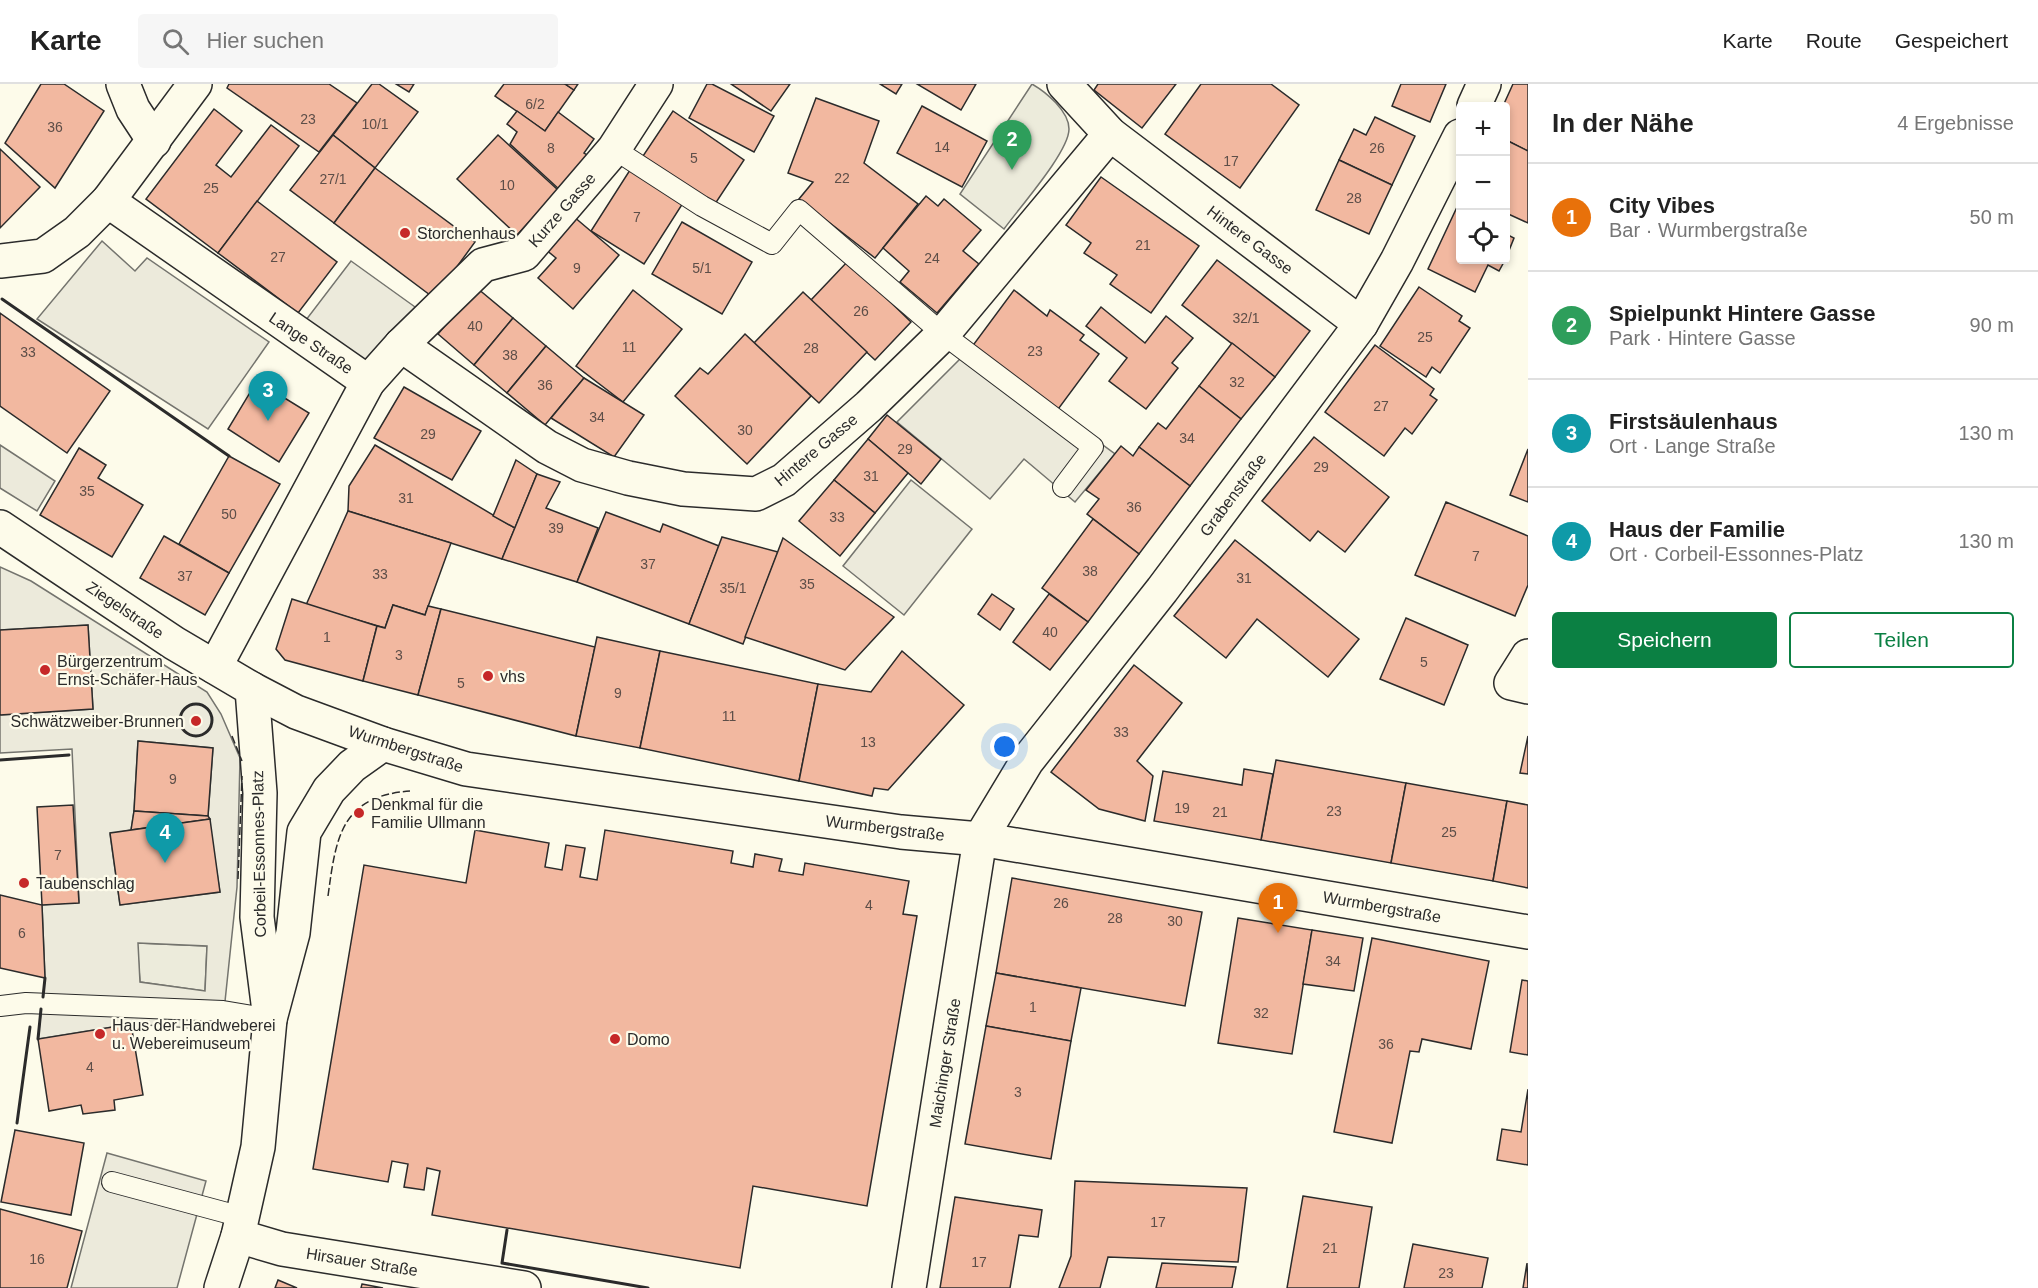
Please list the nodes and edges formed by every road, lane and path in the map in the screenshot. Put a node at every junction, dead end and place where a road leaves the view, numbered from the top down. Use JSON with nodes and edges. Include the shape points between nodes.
{"nodes":[{"id":1,"x":123,"y":84,"type":"edge"},
{"id":2,"x":195,"y":84,"type":"edge"},
{"id":3,"x":656,"y":84,"type":"edge"},
{"id":4,"x":1065,"y":84,"type":"edge"},
{"id":5,"x":1484,"y":84,"type":"edge"},
{"id":6,"x":1476,"y":102,"type":"edge"},
{"id":7,"x":1110,"y":134,"type":"junction"},
{"id":8,"x":154,"y":141,"type":"junction"},
{"id":9,"x":1456,"y":146,"type":"edge"},
{"id":10,"x":614,"y":149,"type":"junction"},
{"id":11,"x":108,"y":201,"type":"junction"},
{"id":12,"x":0,"y":261,"type":"edge"},
{"id":13,"x":1360,"y":324,"type":"junction"},
{"id":14,"x":943,"y":334,"type":"junction"},
{"id":15,"x":401,"y":345,"type":"junction"},
{"id":16,"x":368,"y":382,"type":"junction"},
{"id":17,"x":1063,"y":486,"type":"dead end"},
{"id":18,"x":0,"y":527,"type":"edge"},
{"id":19,"x":1528,"y":656,"type":"edge"},
{"id":20,"x":215,"y":667,"type":"junction"},
{"id":21,"x":1528,"y":687,"type":"edge"},
{"id":22,"x":252,"y":689,"type":"junction"},
{"id":23,"x":383,"y":744,"type":"junction"},
{"id":24,"x":980,"y":839,"type":"junction"},
{"id":25,"x":1528,"y":932,"type":"edge"},
{"id":26,"x":0,"y":1006,"type":"edge"},
{"id":27,"x":270,"y":1019,"type":"junction"},
{"id":28,"x":112,"y":1182,"type":"dead end"},
{"id":29,"x":240,"y":1227,"type":"junction"},
{"id":30,"x":504,"y":1287,"type":"edge"},
{"id":31,"x":221,"y":1288,"type":"edge"},
{"id":32,"x":909,"y":1288,"type":"edge"}],
"edges":[{"from":1,"to":8,"type":"street","via":[[133,109]]},
{"from":2,"to":8,"type":"street"},
{"from":3,"to":10,"type":"street","name":"Kurze Gasse"},
{"from":4,"to":7,"type":"street","name":"Hintere Gasse"},
{"from":5,"to":6,"type":"street"},
{"from":7,"to":13,"type":"street","name":"Hintere Gasse"},
{"from":7,"to":14,"type":"street","name":"Hintere Gasse"},
{"from":8,"to":11,"type":"street"},
{"from":9,"to":13,"type":"street","name":"Grabenstraße","via":[[1398,261]]},
{"from":10,"to":14,"type":"lane","via":[[702,206],[772,244],[799,210]]},
{"from":10,"to":15,"type":"street","name":"Kurze Gasse","via":[[524,254],[483,265]]},
{"from":11,"to":12,"type":"street","via":[[77,232],[43,256]]},
{"from":11,"to":16,"type":"street","name":"Lange Straße"},
{"from":13,"to":24,"type":"street","name":"Grabenstraße","via":[[1168,581],[1027,761]]},
{"from":14,"to":15,"type":"street","name":"Hintere Gasse","via":[[784,480],[756,494],[683,489],[582,465],[547,447]]},
{"from":14,"to":17,"type":"lane","via":[[1093,447]]},
{"from":15,"to":16,"type":"street","name":"Kurze Gasse"},
{"from":16,"to":20,"type":"street","name":"Lange Straße"},
{"from":18,"to":20,"type":"street","name":"Ziegelstraße"},
{"from":19,"to":21,"type":"street","via":[[1511,683]]},
{"from":20,"to":22,"type":"street","name":"Ziegelstraße"},
{"from":22,"to":23,"type":"street","name":"Wurmbergstraße","via":[[296,712]]},
{"from":22,"to":27,"type":"street","name":"Corbeil-Essonnes-Platz","via":[[260,793],[257,917]]},
{"from":23,"to":24,"type":"street","name":"Wurmbergstraße","via":[[466,769],[902,832]]},
{"from":23,"to":27,"type":"street","name":"Corbeil-Essonnes-Platz","via":[[352,766],[329,790],[304,832],[293,933]]},
{"from":24,"to":25,"type":"street","name":"Wurmbergstraße"},
{"from":24,"to":32,"type":"street","name":"Maichinger Straße"},
{"from":26,"to":27,"type":"lane","via":[[26,1002],[223,1011]]},
{"from":27,"to":29,"type":"street","name":"Corbeil-Essonnes-Platz","via":[[258,1147]]},
{"from":28,"to":29,"type":"lane"},
{"from":29,"to":30,"type":"street","name":"Hirsauer Straße","via":[[282,1249]]},
{"from":29,"to":31,"type":"street","name":"Corbeil-Essonnes-Platz"}]}
